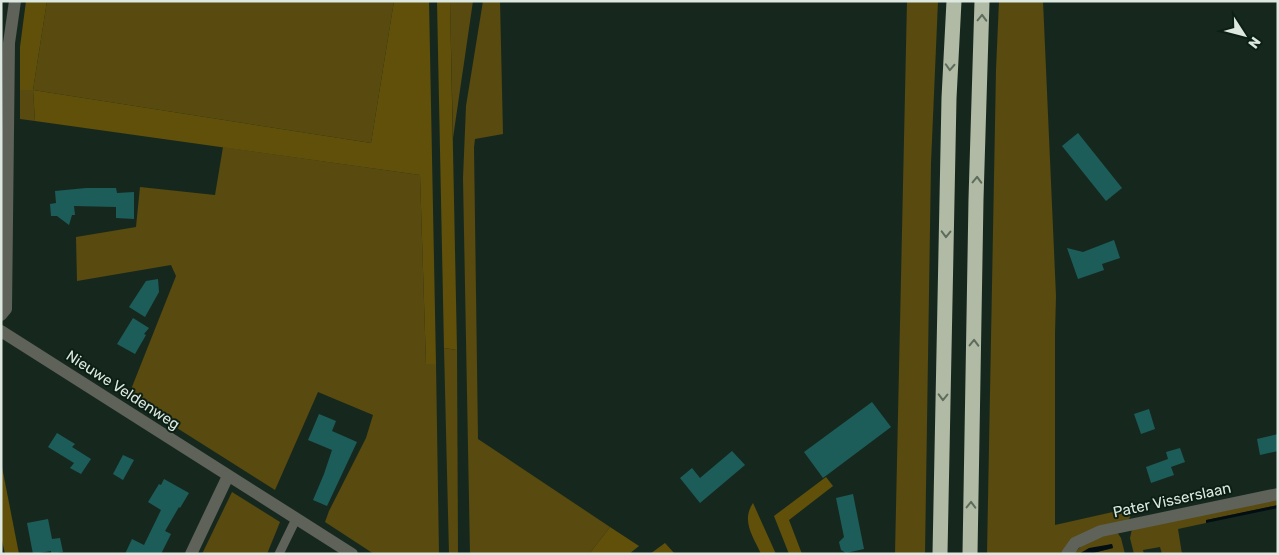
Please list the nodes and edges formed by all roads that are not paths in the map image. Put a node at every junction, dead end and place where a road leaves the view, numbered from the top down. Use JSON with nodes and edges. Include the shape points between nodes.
{"nodes":[{"id":1,"x":15,"y":1,"type":"edge"},
{"id":2,"x":954,"y":1,"type":"edge"},
{"id":3,"x":982,"y":1,"type":"edge"},
{"id":4,"x":5,"y":42,"type":"edge"},
{"id":5,"x":1,"y":315,"type":"edge"},
{"id":6,"x":1,"y":331,"type":"edge"},
{"id":7,"x":228,"y":476,"type":"junction"},
{"id":8,"x":1278,"y":494,"type":"edge"},
{"id":9,"x":296,"y":519,"type":"junction"},
{"id":10,"x":191,"y":554,"type":"edge"},
{"id":11,"x":279,"y":554,"type":"edge"},
{"id":12,"x":352,"y":554,"type":"edge"},
{"id":13,"x":940,"y":554,"type":"edge"},
{"id":14,"x":970,"y":554,"type":"edge"},
{"id":15,"x":1067,"y":554,"type":"edge"}],
"edges":[{"from":1,"to":4,"type":"street"},
{"from":2,"to":13,"type":"highway","one_way":true},
{"from":14,"to":3,"type":"highway","one_way":true},
{"from":4,"to":5,"type":"street","via":[[6,309]]},
{"from":6,"to":7,"type":"street","name":"Nieuwe Veldenweg"},
{"from":7,"to":9,"type":"street","name":"Nieuwe Veldenweg"},
{"from":7,"to":10,"type":"street"},
{"from":8,"to":15,"type":"street","name":"Pater Visserslaan","via":[[1102,531],[1075,543]]},
{"from":9,"to":11,"type":"lane"},
{"from":9,"to":12,"type":"street","name":"Nieuwe Veldenweg"}]}
